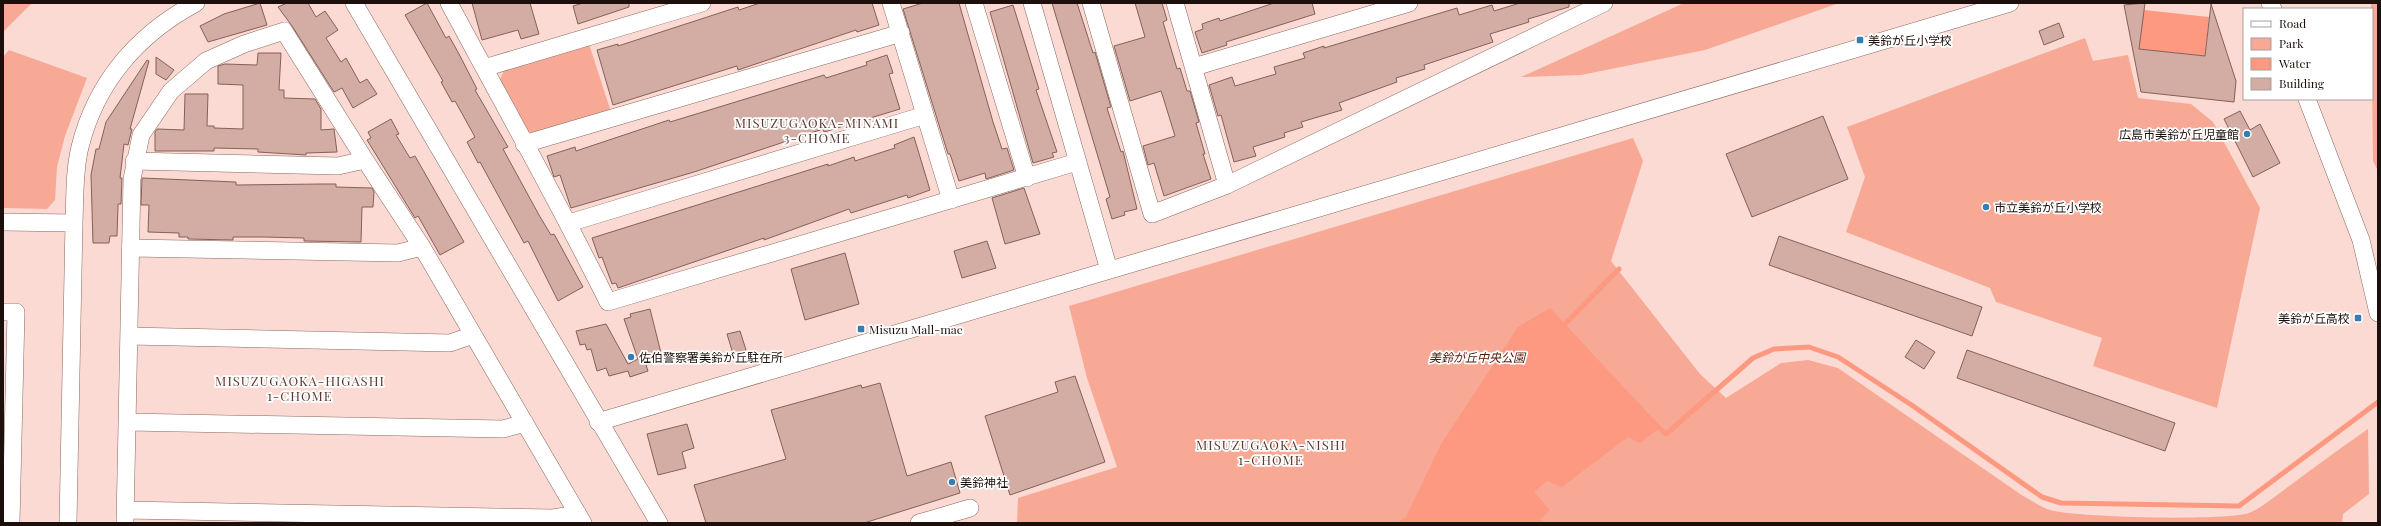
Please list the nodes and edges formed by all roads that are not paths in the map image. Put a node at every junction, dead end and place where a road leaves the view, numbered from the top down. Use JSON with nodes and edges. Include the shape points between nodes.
{"nodes":[{"id":1,"x":196,"y":3,"type":"edge"},
{"id":2,"x":354,"y":3,"type":"edge"},
{"id":3,"x":448,"y":3,"type":"edge"},
{"id":4,"x":702,"y":3,"type":"edge"},
{"id":5,"x":891,"y":3,"type":"edge"},
{"id":6,"x":974,"y":3,"type":"edge"},
{"id":7,"x":1032,"y":3,"type":"edge"},
{"id":8,"x":1091,"y":3,"type":"edge"},
{"id":9,"x":1175,"y":3,"type":"edge"},
{"id":10,"x":1409,"y":3,"type":"edge"},
{"id":11,"x":1604,"y":3,"type":"edge"},
{"id":12,"x":2010,"y":3,"type":"edge"},
{"id":13,"x":901,"y":33,"type":"junction"},
{"id":14,"x":1194,"y":67,"type":"junction"},
{"id":15,"x":484,"y":68,"type":"junction"},
{"id":16,"x":2307,"y":100,"type":"edge"},
{"id":17,"x":925,"y":115,"type":"junction"},
{"id":18,"x":524,"y":144,"type":"junction"},
{"id":19,"x":365,"y":160,"type":"junction"},
{"id":20,"x":134,"y":161,"type":"junction"},
{"id":21,"x":1077,"y":162,"type":"junction"},
{"id":22,"x":1027,"y":178,"type":"junction"},
{"id":23,"x":1228,"y":185,"type":"junction"},
{"id":24,"x":951,"y":200,"type":"junction"},
{"id":25,"x":3,"y":222,"type":"edge"},
{"id":26,"x":74,"y":223,"type":"junction"},
{"id":27,"x":569,"y":223,"type":"junction"},
{"id":28,"x":422,"y":247,"type":"junction"},
{"id":29,"x":130,"y":248,"type":"junction"},
{"id":30,"x":1109,"y":270,"type":"junction"},
{"id":31,"x":3,"y":312,"type":"edge"},
{"id":32,"x":2378,"y":313,"type":"edge"},
{"id":33,"x":473,"y":335,"type":"junction"},
{"id":34,"x":129,"y":336,"type":"junction"},
{"id":35,"x":8,"y":400,"type":"edge"},
{"id":36,"x":128,"y":422,"type":"junction"},
{"id":37,"x":598,"y":422,"type":"junction"},
{"id":38,"x":525,"y":423,"type":"junction"},
{"id":39,"x":7,"y":486,"type":"edge"},
{"id":40,"x":970,"y":508,"type":"dead end"},
{"id":41,"x":126,"y":516,"type":"edge"},
{"id":42,"x":581,"y":518,"type":"edge"},
{"id":43,"x":11,"y":523,"type":"edge"},
{"id":44,"x":68,"y":523,"type":"edge"},
{"id":45,"x":659,"y":523,"type":"edge"},
{"id":46,"x":919,"y":523,"type":"edge"}],
"edges":[{"from":1,"to":26,"type":"street","via":[[170,17],[144,38],[122,62],[101,92],[80,148]]},
{"from":2,"to":37,"type":"street"},
{"from":3,"to":15,"type":"street"},
{"from":4,"to":15,"type":"street"},
{"from":5,"to":13,"type":"street"},
{"from":6,"to":22,"type":"street"},
{"from":7,"to":21,"type":"street"},
{"from":8,"to":23,"type":"street","via":[[1152,214]]},
{"from":9,"to":14,"type":"street"},
{"from":10,"to":14,"type":"street"},
{"from":11,"to":23,"type":"street"},
{"from":12,"to":30,"type":"street"},
{"from":13,"to":17,"type":"street"},
{"from":13,"to":18,"type":"street"},
{"from":14,"to":23,"type":"street"},
{"from":15,"to":18,"type":"street"},
{"from":16,"to":32,"type":"street","via":[[2361,240]]},
{"from":17,"to":24,"type":"street"},
{"from":17,"to":27,"type":"street"},
{"from":18,"to":27,"type":"street"},
{"from":19,"to":20,"type":"street","via":[[338,166]]},
{"from":19,"to":20,"type":"street","via":[[284,31],[244,44],[206,61],[170,91],[141,135]]},
{"from":19,"to":28,"type":"street"},
{"from":20,"to":29,"type":"street"},
{"from":21,"to":22,"type":"street"},
{"from":21,"to":30,"type":"street"},
{"from":22,"to":24,"type":"street"},
{"from":24,"to":27,"type":"street","via":[[608,302]]},
{"from":25,"to":26,"type":"street"},
{"from":26,"to":44,"type":"street"},
{"from":28,"to":29,"type":"street","via":[[398,253]]},
{"from":28,"to":33,"type":"street"},
{"from":29,"to":34,"type":"street"},
{"from":30,"to":37,"type":"street"},
{"from":31,"to":35,"type":"street","via":[[16,312]]},
{"from":33,"to":34,"type":"street","via":[[450,342]]},
{"from":33,"to":38,"type":"street"},
{"from":34,"to":36,"type":"street"},
{"from":35,"to":39,"type":"street"},
{"from":36,"to":38,"type":"street","via":[[503,429]]},
{"from":36,"to":41,"type":"street"},
{"from":37,"to":45,"type":"street"},
{"from":38,"to":42,"type":"street"},
{"from":39,"to":43,"type":"street"},
{"from":40,"to":46,"type":"street"},
{"from":41,"to":42,"type":"street"}]}
